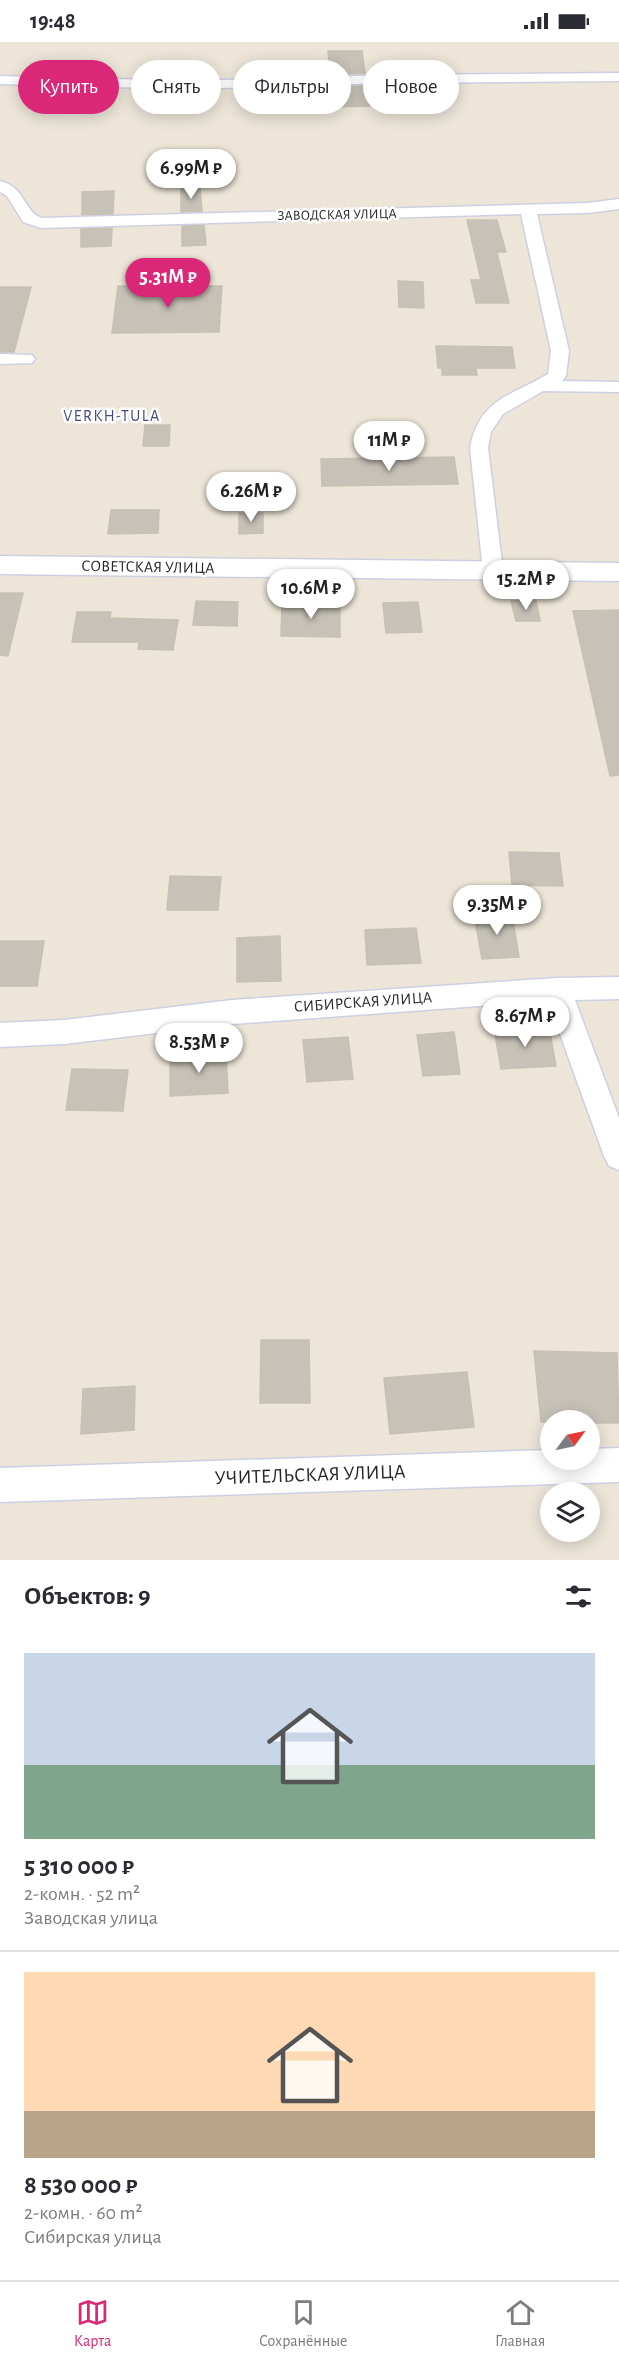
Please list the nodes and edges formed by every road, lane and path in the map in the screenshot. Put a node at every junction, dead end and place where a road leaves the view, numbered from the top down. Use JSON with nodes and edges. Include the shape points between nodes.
{"nodes":[{"id":1,"x":619,"y":77,"type":"edge"},
{"id":2,"x":0,"y":80,"type":"edge"},
{"id":3,"x":0,"y":186,"type":"edge"},
{"id":4,"x":619,"y":204,"type":"edge"},
{"id":5,"x":528,"y":210,"type":"junction"},
{"id":6,"x":0,"y":359,"type":"edge"},
{"id":7,"x":26,"y":359,"type":"dead end"},
{"id":8,"x":543,"y":386,"type":"junction"},
{"id":9,"x":619,"y":387,"type":"edge"},
{"id":10,"x":0,"y":565,"type":"edge"},
{"id":11,"x":494,"y":571,"type":"junction"},
{"id":12,"x":619,"y":572,"type":"edge"},
{"id":13,"x":557,"y":988,"type":"junction"},
{"id":14,"x":619,"y":988,"type":"edge"},
{"id":15,"x":0,"y":1035,"type":"edge"},
{"id":16,"x":619,"y":1156,"type":"edge"},
{"id":17,"x":619,"y":1465,"type":"edge"},
{"id":18,"x":0,"y":1485,"type":"edge"}],
"edges":[{"from":1,"to":2,"type":"street","via":[[187,85]]},
{"from":3,"to":5,"type":"street","name":"ЗАВОДСКАЯ УЛИЦА","via":[[14,193],[29,219],[41,223]]},
{"from":4,"to":5,"type":"street","name":"ЗАВОДСКАЯ УЛИЦА"},
{"from":5,"to":8,"type":"street","via":[[560,351],[557,376]]},
{"from":6,"to":7,"type":"street"},
{"from":8,"to":9,"type":"street"},
{"from":8,"to":11,"type":"street","via":[[492,412],[480,430]]},
{"from":10,"to":11,"type":"main road","name":"СОВЕТСКАЯ УЛИЦА"},
{"from":11,"to":12,"type":"main road","name":"СОВЕТСКАЯ УЛИЦА"},
{"from":13,"to":14,"type":"street","name":"СИБИРСКАЯ УЛИЦА"},
{"from":13,"to":15,"type":"street","name":"СИБИРСКАЯ УЛИЦА","via":[[232,1012],[64,1032]]},
{"from":13,"to":16,"type":"street"},
{"from":17,"to":18,"type":"street","name":"УЧИТЕЛЬСКАЯ УЛИЦА"}]}
